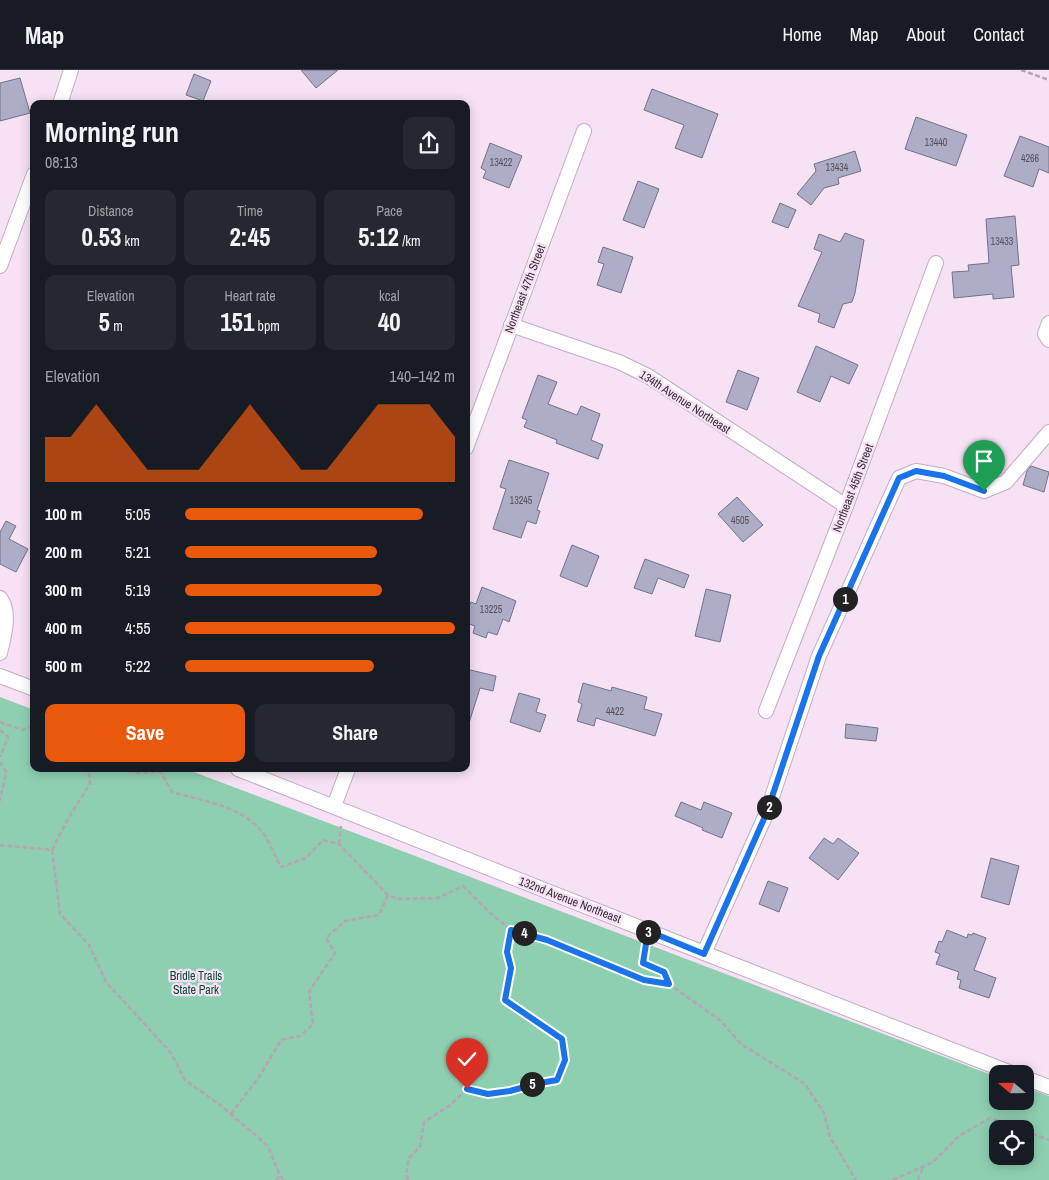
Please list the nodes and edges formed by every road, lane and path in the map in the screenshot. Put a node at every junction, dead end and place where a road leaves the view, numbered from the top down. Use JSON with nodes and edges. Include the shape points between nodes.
{"nodes":[{"id":1,"x":71,"y":70,"type":"edge"},
{"id":2,"x":1022,"y":70,"type":"edge"},
{"id":3,"x":1049,"y":80,"type":"edge"},
{"id":4,"x":61,"y":100,"type":"edge"},
{"id":5,"x":584,"y":131,"type":"dead end"},
{"id":6,"x":30,"y":185,"type":"edge"},
{"id":7,"x":936,"y":263,"type":"dead end"},
{"id":8,"x":0,"y":266,"type":"edge"},
{"id":9,"x":1049,"y":323,"type":"edge"},
{"id":10,"x":511,"y":325,"type":"junction"},
{"id":11,"x":1049,"y":340,"type":"edge"},
{"id":12,"x":1049,"y":432,"type":"edge"},
{"id":13,"x":470,"y":437,"type":"edge"},
{"id":14,"x":846,"y":506,"type":"junction"},
{"id":15,"x":0,"y":598,"type":"edge"},
{"id":16,"x":0,"y":652,"type":"edge"},
{"id":17,"x":0,"y":676,"type":"edge"},
{"id":18,"x":30,"y":687,"type":"edge"},
{"id":19,"x":766,"y":711,"type":"dead end"},
{"id":20,"x":0,"y":722,"type":"edge"},
{"id":21,"x":30,"y":727,"type":"edge"},
{"id":22,"x":0,"y":730,"type":"edge"},
{"id":23,"x":0,"y":757,"type":"edge"},
{"id":24,"x":0,"y":762,"type":"edge"},
{"id":25,"x":88,"y":772,"type":"edge"},
{"id":26,"x":132,"y":772,"type":"edge"},
{"id":27,"x":161,"y":772,"type":"edge"},
{"id":28,"x":161,"y":772,"type":"edge"},
{"id":29,"x":246,"y":772,"type":"edge"},
{"id":30,"x":347,"y":772,"type":"edge"},
{"id":31,"x":0,"y":801,"type":"edge"},
{"id":32,"x":334,"y":806,"type":"junction"},
{"id":33,"x":342,"y":826,"type":"dead end"},
{"id":34,"x":339,"y":844,"type":"junction"},
{"id":35,"x":0,"y":845,"type":"edge"},
{"id":36,"x":52,"y":850,"type":"junction"},
{"id":37,"x":388,"y":895,"type":"junction"},
{"id":38,"x":511,"y":930,"type":"junction"},
{"id":39,"x":648,"y":931,"type":"junction"},
{"id":40,"x":704,"y":954,"type":"junction"},
{"id":41,"x":669,"y":984,"type":"junction"},
{"id":42,"x":991,"y":1065,"type":"edge"},
{"id":43,"x":1034,"y":1081,"type":"edge"},
{"id":44,"x":1049,"y":1087,"type":"edge"},
{"id":45,"x":231,"y":1114,"type":"junction"},
{"id":46,"x":995,"y":1120,"type":"edge"},
{"id":47,"x":1034,"y":1134,"type":"edge"},
{"id":48,"x":1049,"y":1140,"type":"edge"},
{"id":49,"x":923,"y":1167,"type":"junction"},
{"id":50,"x":280,"y":1176,"type":"junction"},
{"id":51,"x":276,"y":1180,"type":"edge"},
{"id":52,"x":284,"y":1180,"type":"edge"},
{"id":53,"x":408,"y":1180,"type":"edge"},
{"id":54,"x":856,"y":1180,"type":"edge"},
{"id":55,"x":893,"y":1180,"type":"edge"},
{"id":56,"x":918,"y":1180,"type":"edge"}],
"edges":[{"from":1,"to":4,"type":"street"},
{"from":2,"to":3,"type":"path"},
{"from":5,"to":10,"type":"street","name":"Northeast 47th Street"},
{"from":6,"to":8,"type":"street"},
{"from":7,"to":14,"type":"street","name":"Northeast 45th Street"},
{"from":9,"to":11,"type":"street","via":[[1046,334]]},
{"from":10,"to":13,"type":"street","name":"Northeast 47th Street"},
{"from":10,"to":14,"type":"street","name":"134th Avenue Northeast","via":[[619,362],[648,376]]},
{"from":12,"to":40,"type":"street","via":[[1006,482],[984,491],[944,476],[916,471],[899,478],[819,656],[767,812]]},
{"from":14,"to":19,"type":"street","name":"Northeast 45th Street"},
{"from":15,"to":16,"type":"street","via":[[6,612]]},
{"from":17,"to":18,"type":"street"},
{"from":20,"to":21,"type":"path","via":[[22,730]]},
{"from":22,"to":23,"type":"path","via":[[8,737]]},
{"from":24,"to":31,"type":"path","via":[[6,772]]},
{"from":25,"to":36,"type":"path","via":[[90,784]]},
{"from":26,"to":28,"type":"path"},
{"from":27,"to":34,"type":"path","via":[[172,792],[229,808],[247,818],[262,832],[281,867],[306,858],[323,840]]},
{"from":29,"to":32,"type":"street","name":"132nd Avenue Northeast"},
{"from":30,"to":32,"type":"street"},
{"from":32,"to":39,"type":"street","name":"132nd Avenue Northeast"},
{"from":33,"to":34,"type":"path"},
{"from":34,"to":37,"type":"path"},
{"from":35,"to":36,"type":"path"},
{"from":36,"to":45,"type":"path","via":[[60,914],[89,945],[106,982],[171,1052],[185,1080]]},
{"from":37,"to":38,"type":"path","via":[[398,899],[438,898],[463,886]]},
{"from":37,"to":45,"type":"path","via":[[379,915],[345,921],[326,938],[335,953],[308,992],[313,1024],[300,1036],[281,1040]]},
{"from":38,"to":41,"type":"path","via":[[547,940],[644,980]]},
{"from":38,"to":53,"type":"path","via":[[507,952],[511,968],[505,1000],[562,1039],[565,1060],[557,1080],[488,1094],[467,1089],[450,1106],[424,1122],[420,1148],[409,1158]]},
{"from":39,"to":40,"type":"street","name":"132nd Avenue Northeast"},
{"from":39,"to":41,"type":"path","via":[[643,963],[664,972]]},
{"from":40,"to":42,"type":"street","name":"132nd Avenue Northeast"},
{"from":41,"to":54,"type":"path","via":[[721,1021],[741,1044],[805,1084],[824,1113],[830,1137]]},
{"from":43,"to":44,"type":"street"},
{"from":45,"to":50,"type":"path","via":[[268,1146]]},
{"from":46,"to":49,"type":"path","via":[[990,1118],[960,1136],[933,1162]]},
{"from":47,"to":48,"type":"path"},
{"from":49,"to":55,"type":"path"},
{"from":49,"to":56,"type":"path"},
{"from":50,"to":51,"type":"path"},
{"from":50,"to":52,"type":"path"}]}
